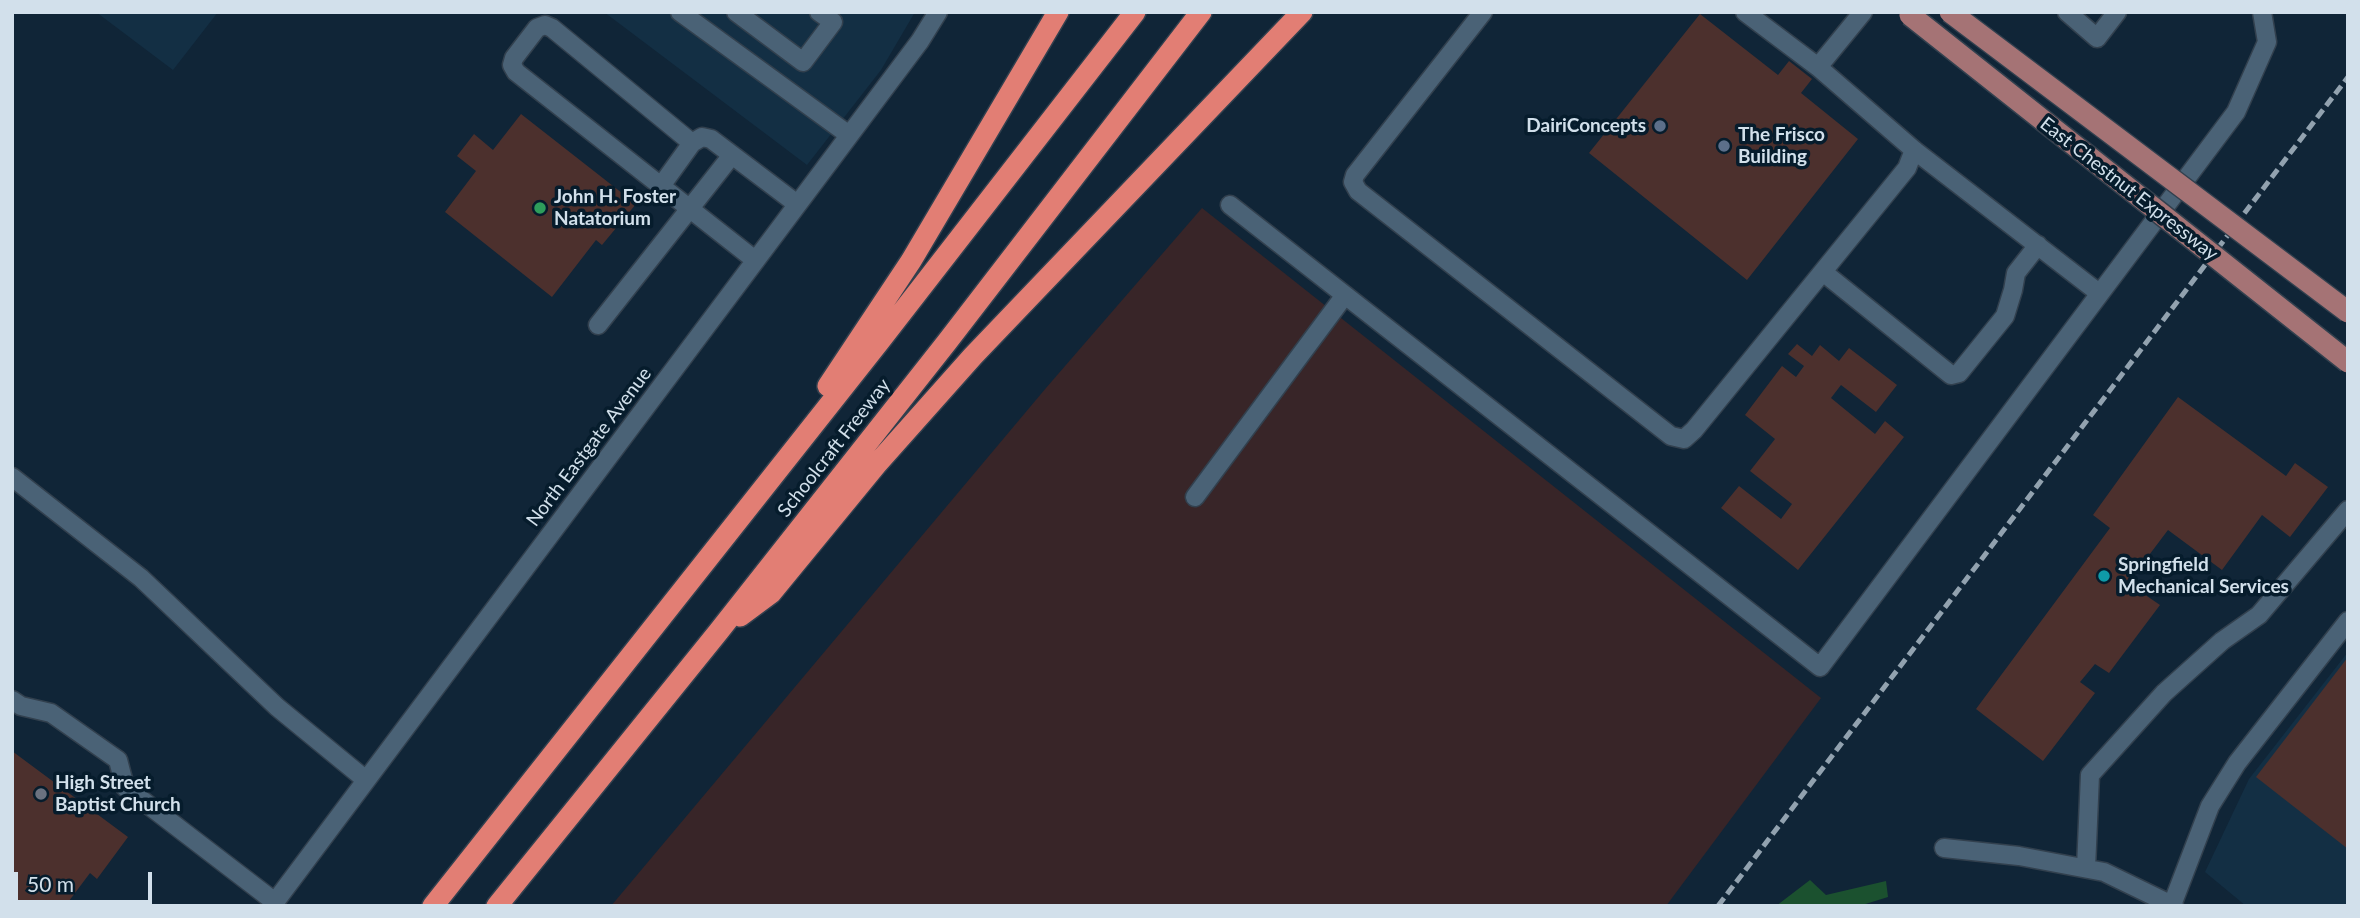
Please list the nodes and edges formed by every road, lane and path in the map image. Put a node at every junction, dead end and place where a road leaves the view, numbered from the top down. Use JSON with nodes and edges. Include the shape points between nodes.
{"nodes":[{"id":1,"x":680,"y":12,"type":"edge"},
{"id":2,"x":736,"y":12,"type":"edge"},
{"id":3,"x":819,"y":12,"type":"edge"},
{"id":4,"x":937,"y":12,"type":"edge"},
{"id":5,"x":1058,"y":12,"type":"edge"},
{"id":6,"x":1135,"y":12,"type":"edge"},
{"id":7,"x":1201,"y":12,"type":"edge"},
{"id":8,"x":1302,"y":12,"type":"edge"},
{"id":9,"x":1483,"y":12,"type":"edge"},
{"id":10,"x":1745,"y":12,"type":"edge"},
{"id":11,"x":1863,"y":12,"type":"edge"},
{"id":12,"x":1950,"y":12,"type":"edge"},
{"id":13,"x":2067,"y":12,"type":"edge"},
{"id":14,"x":2117,"y":12,"type":"edge"},
{"id":15,"x":2262,"y":12,"type":"edge"},
{"id":16,"x":1910,"y":15,"type":"dead end"},
{"id":17,"x":1818,"y":67,"type":"junction"},
{"id":18,"x":849,"y":135,"type":"junction"},
{"id":19,"x":692,"y":143,"type":"junction"},
{"id":20,"x":1914,"y":150,"type":"junction"},
{"id":21,"x":732,"y":155,"type":"junction"},
{"id":22,"x":661,"y":186,"type":"junction"},
{"id":23,"x":797,"y":204,"type":"junction"},
{"id":24,"x":1230,"y":205,"type":"dead end"},
{"id":25,"x":690,"y":209,"type":"junction"},
{"id":26,"x":2038,"y":245,"type":"junction"},
{"id":27,"x":755,"y":260,"type":"junction"},
{"id":28,"x":1823,"y":271,"type":"junction"},
{"id":29,"x":2099,"y":293,"type":"junction"},
{"id":30,"x":1345,"y":295,"type":"junction"},
{"id":31,"x":2348,"y":312,"type":"edge"},
{"id":32,"x":598,"y":325,"type":"dead end"},
{"id":33,"x":2348,"y":362,"type":"edge"},
{"id":34,"x":12,"y":477,"type":"edge"},
{"id":35,"x":1195,"y":497,"type":"dead end"},
{"id":36,"x":2348,"y":509,"type":"edge"},
{"id":37,"x":663,"y":617,"type":"junction"},
{"id":38,"x":2348,"y":621,"type":"edge"},
{"id":39,"x":719,"y":631,"type":"junction"},
{"id":40,"x":12,"y":700,"type":"edge"},
{"id":41,"x":366,"y":780,"type":"junction"},
{"id":42,"x":1944,"y":848,"type":"dead end"},
{"id":43,"x":2086,"y":868,"type":"junction"},
{"id":44,"x":274,"y":904,"type":"edge"},
{"id":45,"x":2173,"y":905,"type":"edge"},
{"id":46,"x":433,"y":906,"type":"edge"},
{"id":47,"x":497,"y":906,"type":"edge"}],
"edges":[{"from":1,"to":18,"type":"street"},
{"from":2,"to":3,"type":"street","via":[[803,62],[833,23]]},
{"from":4,"to":18,"type":"street","name":"North Eastgate Avenue"},
{"from":5,"to":37,"type":"highway","via":[[944,207],[841,368]]},
{"from":6,"to":37,"type":"highway","name":"Schoolcraft Freeway"},
{"from":7,"to":39,"type":"highway","name":"Schoolcraft Freeway"},
{"from":8,"to":39,"type":"highway","via":[[973,355],[771,593]]},
{"from":9,"to":28,"type":"street","via":[[1353,182],[1357,191],[1671,436],[1684,439],[1694,430]]},
{"from":10,"to":17,"type":"street"},
{"from":11,"to":17,"type":"street"},
{"from":12,"to":31,"type":"main road","name":"East Chestnut Expressway","bridge":true},
{"from":13,"to":14,"type":"street","via":[[2097,38]]},
{"from":15,"to":29,"type":"street","via":[[2267,42],[2236,113]]},
{"from":16,"to":33,"type":"main road","name":"East Chestnut Expressway","bridge":true},
{"from":17,"to":20,"type":"street"},
{"from":18,"to":23,"type":"street","name":"North Eastgate Avenue"},
{"from":19,"to":21,"type":"street","via":[[702,137],[711,139]]},
{"from":19,"to":22,"type":"street"},
{"from":19,"to":22,"type":"street","via":[[545,25],[537,28],[514,58],[516,72]]},
{"from":20,"to":26,"type":"street"},
{"from":20,"to":28,"type":"street","via":[[1907,168]]},
{"from":21,"to":23,"type":"street"},
{"from":21,"to":25,"type":"street"},
{"from":22,"to":25,"type":"street"},
{"from":23,"to":27,"type":"street","name":"North Eastgate Avenue"},
{"from":24,"to":30,"type":"street"},
{"from":25,"to":27,"type":"street"},
{"from":25,"to":32,"type":"street"},
{"from":26,"to":28,"type":"street","via":[[2016,273],[2005,316],[1959,373],[1951,375]]},
{"from":26,"to":29,"type":"street"},
{"from":27,"to":41,"type":"street","name":"North Eastgate Avenue"},
{"from":29,"to":30,"type":"street","via":[[1821,667]]},
{"from":30,"to":35,"type":"street"},
{"from":34,"to":41,"type":"street","via":[[141,578],[277,707]]},
{"from":36,"to":43,"type":"street","via":[[2259,615],[2222,641],[2164,694],[2090,775]]},
{"from":37,"to":46,"type":"highway","name":"Schoolcraft Freeway"},
{"from":38,"to":45,"type":"street","via":[[2237,763],[2210,806]]},
{"from":39,"to":47,"type":"highway","name":"Schoolcraft Freeway"},
{"from":40,"to":44,"type":"street","via":[[51,713],[118,760],[125,787]]},
{"from":41,"to":44,"type":"street","name":"North Eastgate Avenue"},
{"from":42,"to":43,"type":"street"},
{"from":43,"to":45,"type":"street"}]}
